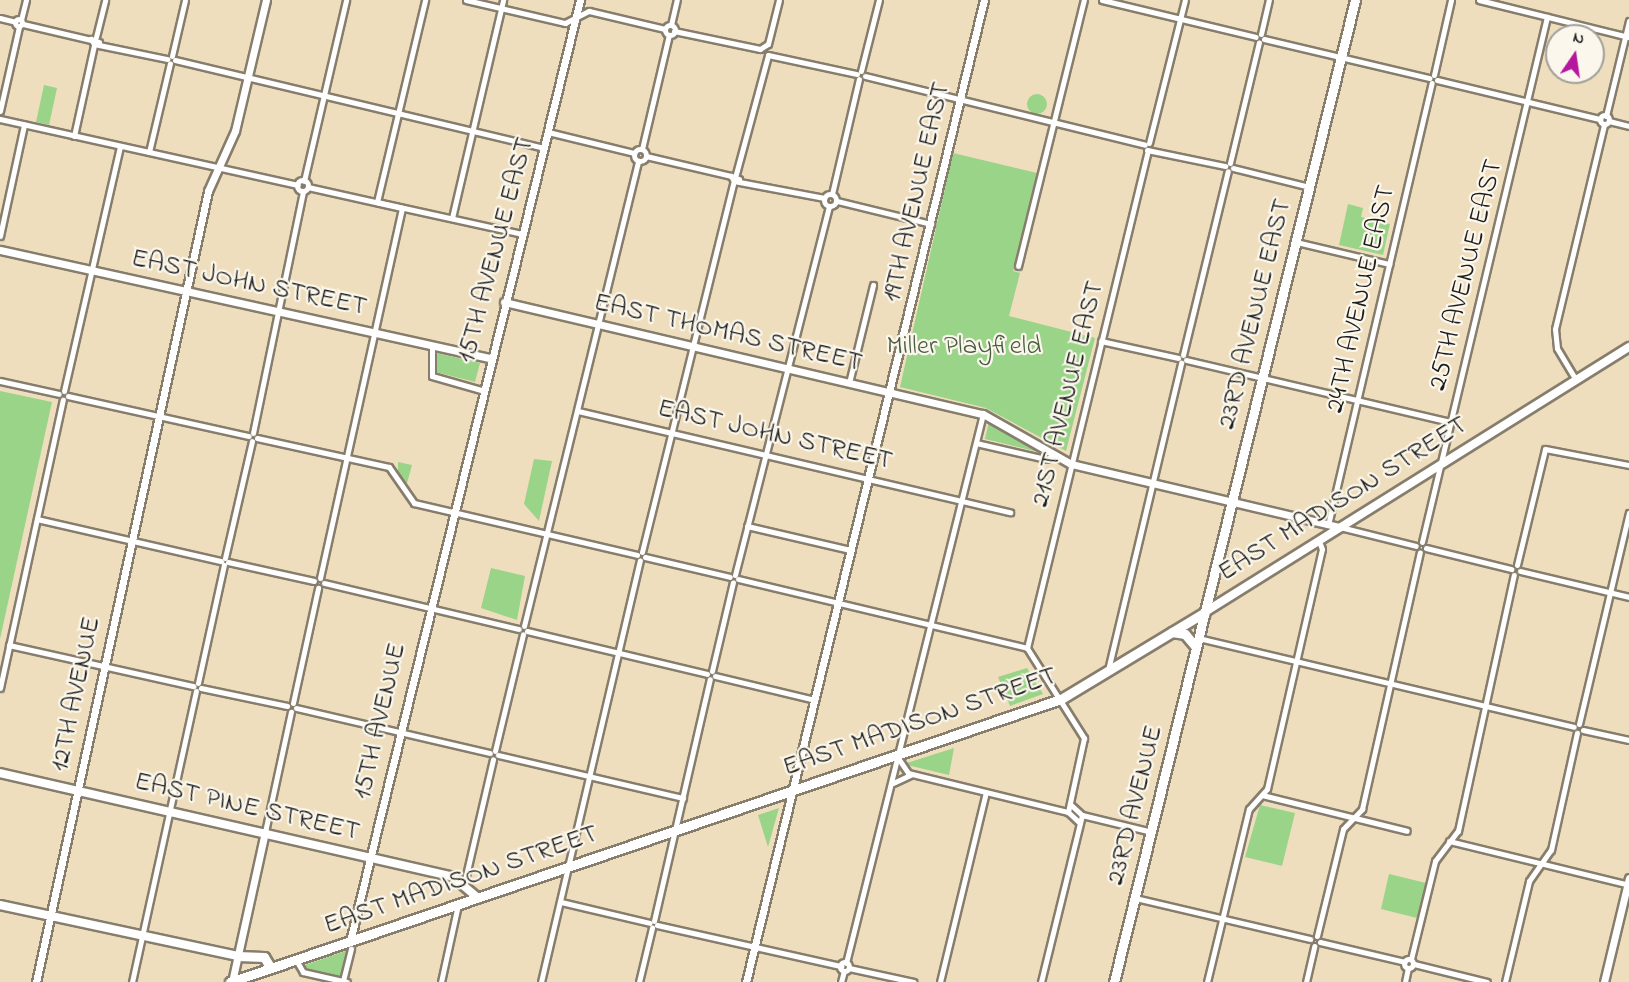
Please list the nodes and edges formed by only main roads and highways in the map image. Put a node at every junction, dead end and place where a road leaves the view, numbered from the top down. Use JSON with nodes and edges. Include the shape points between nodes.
{"nodes":[{"id":1,"x":1355,"y":0,"type":"edge"},
{"id":2,"x":1629,"y":347,"type":"edge"},
{"id":3,"x":1205,"y":612,"type":"junction"},
{"id":4,"x":1172,"y":632,"type":"junction"},
{"id":5,"x":1197,"y":642,"type":"junction"},
{"id":6,"x":0,"y":773,"type":"edge"},
{"id":7,"x":477,"y":898,"type":"junction"},
{"id":8,"x":0,"y":904,"type":"edge"},
{"id":9,"x":237,"y":956,"type":"joint"},
{"id":10,"x":271,"y":968,"type":"junction"},
{"id":11,"x":231,"y":982,"type":"edge"},
{"id":12,"x":1114,"y":982,"type":"edge"}],
"edges":[{"from":1,"to":3,"type":"main road","name":"23RD AVENUE EAST"},
{"from":2,"to":3,"type":"main road","name":"EAST MADISON STREET"},
{"from":3,"to":4,"type":"main road","name":"EAST MADISON STREET"},
{"from":3,"to":5,"type":"main road","name":"23RD AVENUE EAST"},
{"from":4,"to":5,"type":"main road"},
{"from":4,"to":7,"type":"main road","name":"EAST MADISON STREET","via":[[1061,699]]},
{"from":5,"to":12,"type":"main road","name":"23RD AVENUE"},
{"from":6,"to":7,"type":"main road","name":"EAST PINE STREET","via":[[370,857],[464,884]]},
{"from":7,"to":10,"type":"main road","name":"EAST MADISON STREET","via":[[351,945]]},
{"from":8,"to":9,"type":"main road"},
{"from":9,"to":10,"type":"main road","via":[[264,957]]},
{"from":10,"to":11,"type":"main road","name":"EAST MADISON STREET"}]}
